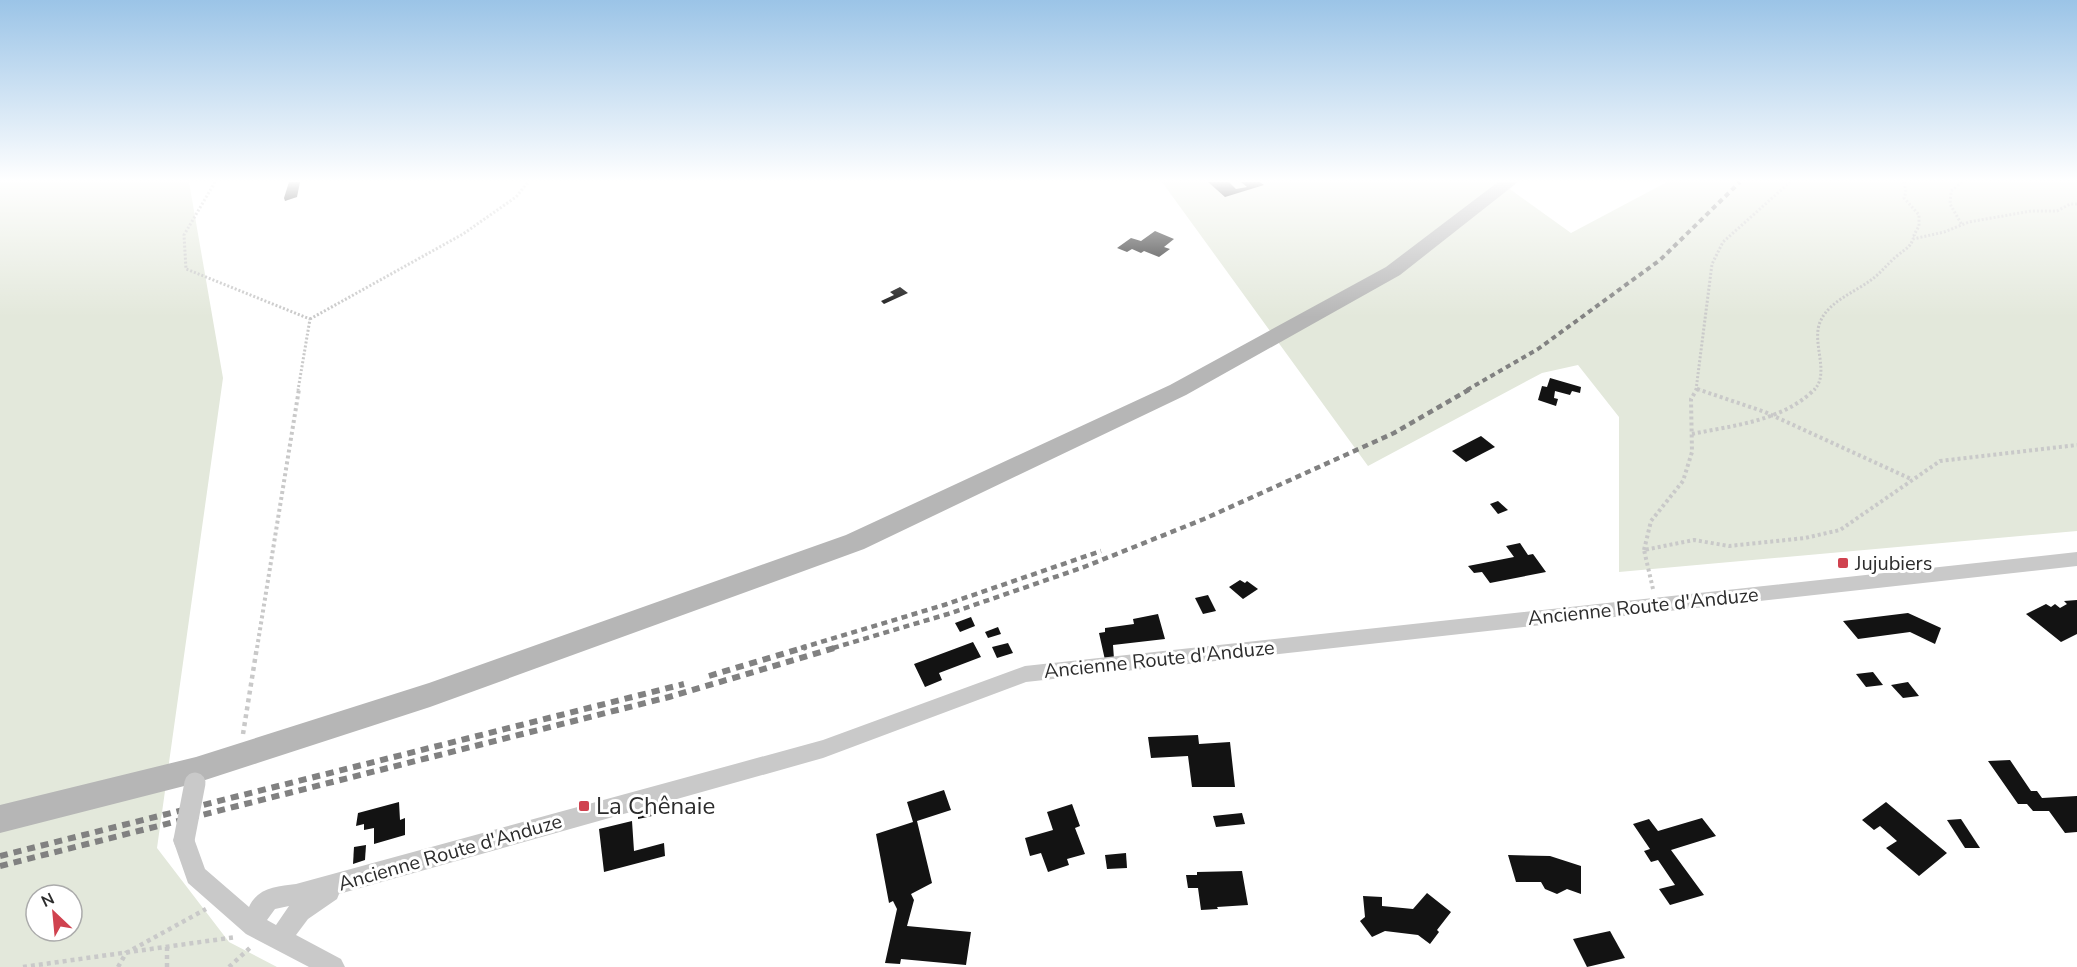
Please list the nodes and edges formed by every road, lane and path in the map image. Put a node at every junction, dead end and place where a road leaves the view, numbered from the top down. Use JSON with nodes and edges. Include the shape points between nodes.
{"nodes":[{"id":1,"x":189,"y":227,"type":"edge"},
{"id":2,"x":473,"y":227,"type":"edge"},
{"id":3,"x":1451,"y":227,"type":"edge"},
{"id":4,"x":1740,"y":227,"type":"edge"},
{"id":5,"x":1918,"y":227,"type":"edge"},
{"id":6,"x":1957,"y":227,"type":"edge"},
{"id":7,"x":1916,"y":238,"type":"junction"},
{"id":8,"x":310,"y":319,"type":"junction"},
{"id":9,"x":1697,"y":389,"type":"junction"},
{"id":10,"x":1773,"y":416,"type":"junction"},
{"id":11,"x":1692,"y":434,"type":"junction"},
{"id":12,"x":2077,"y":444,"type":"edge"},
{"id":13,"x":1911,"y":479,"type":"junction"},
{"id":14,"x":1644,"y":550,"type":"junction"},
{"id":15,"x":2077,"y":559,"type":"edge"},
{"id":16,"x":1656,"y":604,"type":"junction"},
{"id":17,"x":239,"y":756,"type":"junction"},
{"id":18,"x":196,"y":776,"type":"junction"},
{"id":19,"x":0,"y":819,"type":"edge"},
{"id":20,"x":343,"y":882,"type":"junction"},
{"id":21,"x":225,"y":900,"type":"junction"},
{"id":22,"x":267,"y":933,"type":"junction"},
{"id":23,"x":167,"y":947,"type":"junction"},
{"id":24,"x":126,"y":952,"type":"junction"},
{"id":25,"x":23,"y":967,"type":"edge"},
{"id":26,"x":118,"y":967,"type":"edge"},
{"id":27,"x":166,"y":967,"type":"edge"},
{"id":28,"x":229,"y":967,"type":"edge"},
{"id":29,"x":333,"y":967,"type":"edge"}],
"edges":[{"from":1,"to":8,"type":"path","via":[[184,235],[186,269]]},
{"from":2,"to":8,"type":"path"},
{"from":3,"to":17,"type":"main road","via":[[1393,272],[1178,390],[855,542],[430,695]]},
{"from":4,"to":9,"type":"path","via":[[1723,242],[1712,264]]},
{"from":5,"to":7,"type":"path"},
{"from":6,"to":7,"type":"path"},
{"from":7,"to":10,"type":"path","via":[[1821,319],[1816,340],[1821,364],[1818,386],[1802,402]]},
{"from":8,"to":17,"type":"path"},
{"from":9,"to":10,"type":"path"},
{"from":9,"to":11,"type":"path","via":[[1691,399]]},
{"from":10,"to":11,"type":"path"},
{"from":10,"to":13,"type":"path"},
{"from":11,"to":14,"type":"path","via":[[1692,452],[1683,481],[1651,521]]},
{"from":12,"to":13,"type":"path","via":[[1940,461]]},
{"from":13,"to":14,"type":"path","via":[[1840,530],[1729,546],[1694,540]]},
{"from":14,"to":16,"type":"path"},
{"from":15,"to":16,"type":"street","name":"Ancienne Route d'Anduze"},
{"from":16,"to":20,"type":"street","name":"Ancienne Route d'Anduze","via":[[1024,674],[823,749]]},
{"from":17,"to":18,"type":"main road"},
{"from":18,"to":19,"type":"main road"},
{"from":18,"to":21,"type":"street","bridge":true,"via":[[184,840],[196,876]]},
{"from":20,"to":22,"type":"street","via":[[301,909],[288,923]]},
{"from":20,"to":22,"type":"street","name":"Ancienne Route d'Anduze","via":[[296,895],[271,897],[258,910]]},
{"from":21,"to":22,"type":"street"},
{"from":21,"to":24,"type":"path"},
{"from":22,"to":23,"type":"path"},
{"from":22,"to":28,"type":"path"},
{"from":22,"to":29,"type":"street"},
{"from":23,"to":24,"type":"path"},
{"from":23,"to":27,"type":"path"},
{"from":24,"to":25,"type":"path"},
{"from":24,"to":26,"type":"path"}]}
